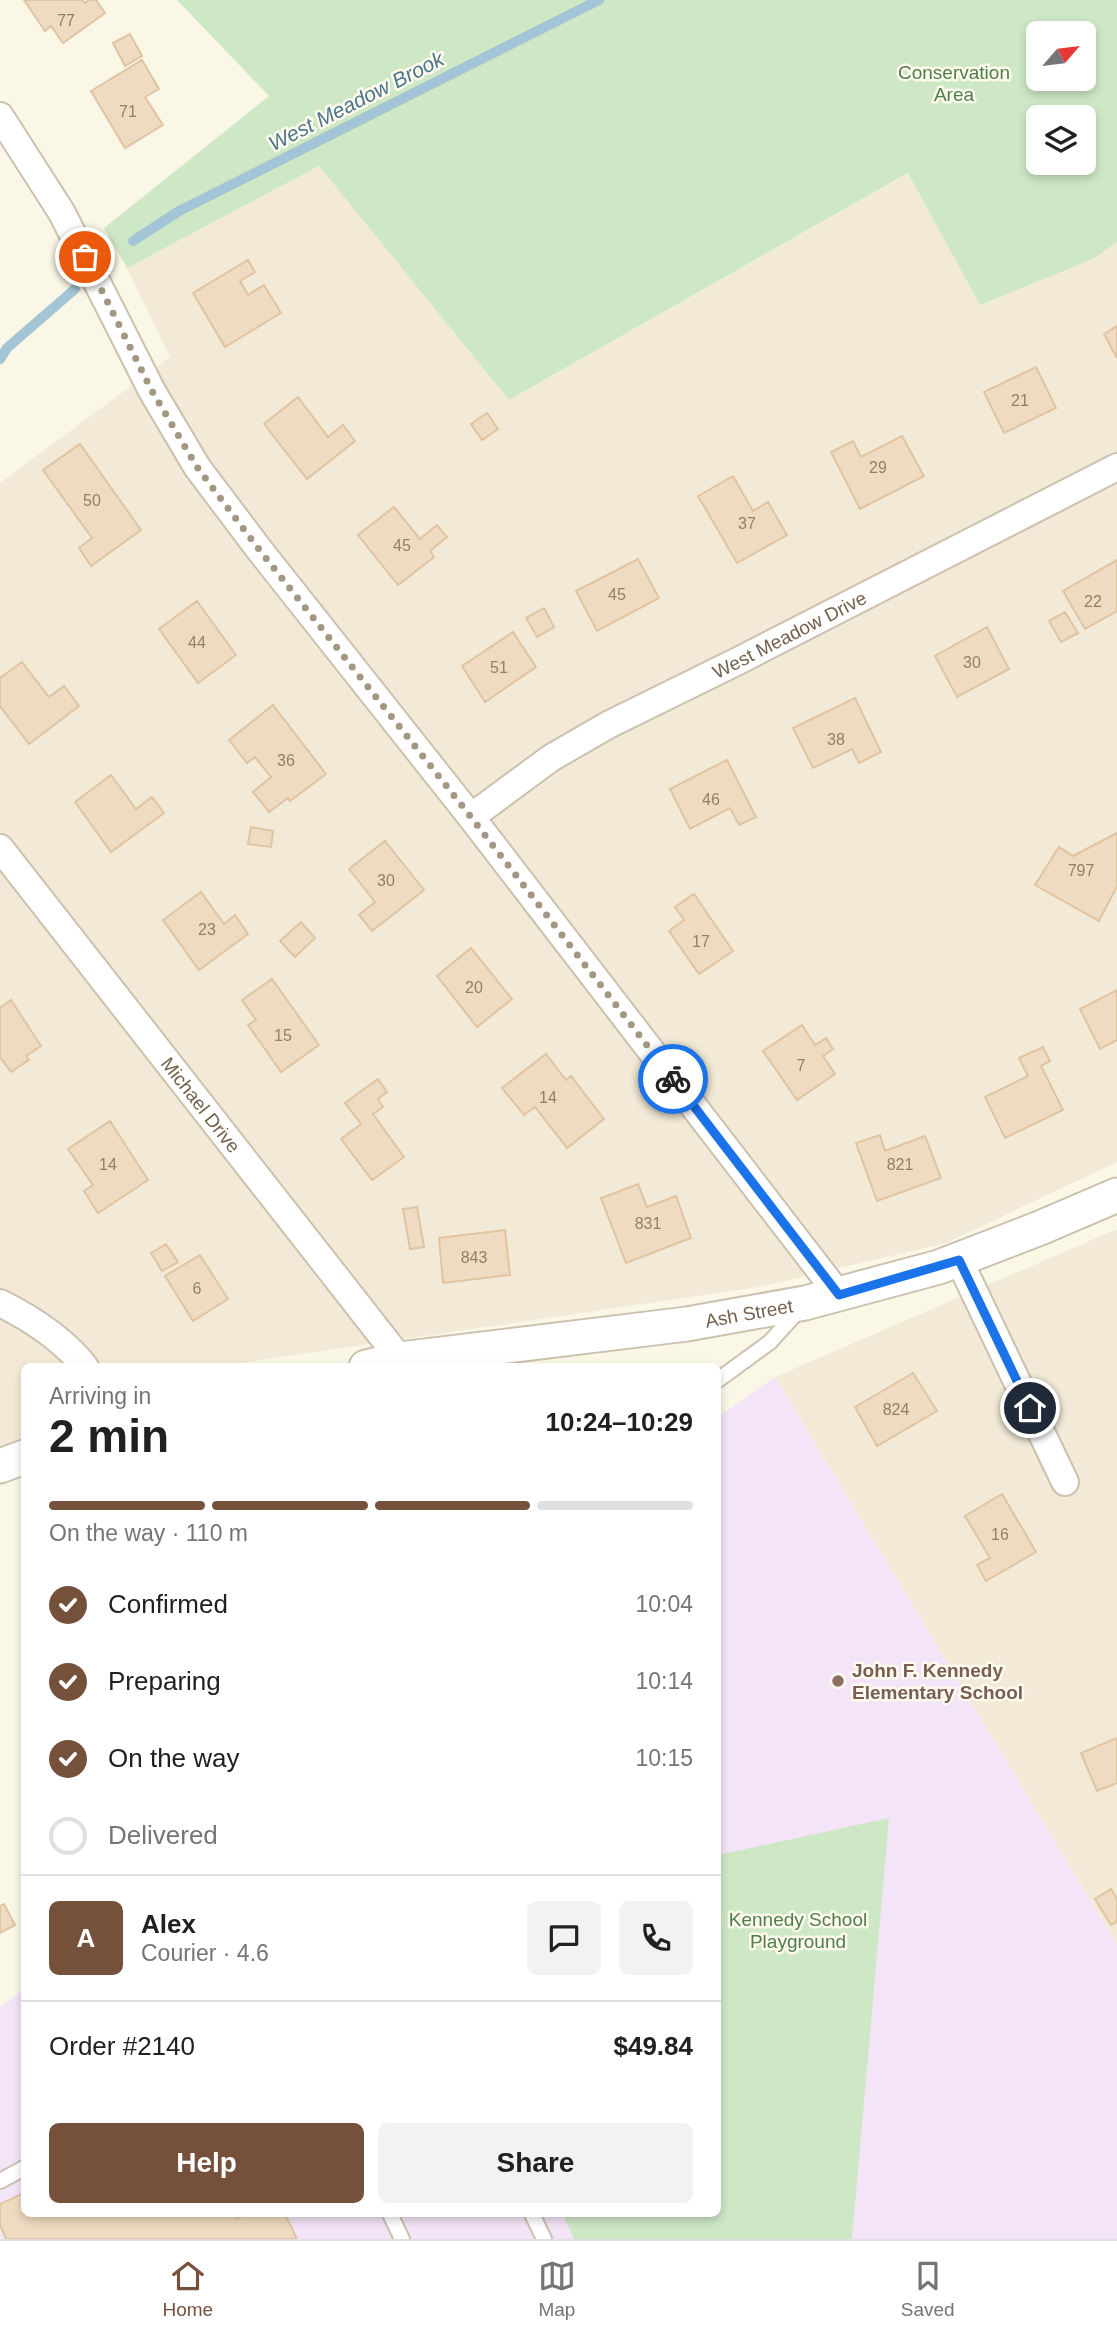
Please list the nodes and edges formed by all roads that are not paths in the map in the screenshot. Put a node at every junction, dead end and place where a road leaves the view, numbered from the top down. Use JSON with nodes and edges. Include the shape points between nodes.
{"nodes":[{"id":1,"x":0,"y":116,"type":"edge"},
{"id":2,"x":1117,"y":467,"type":"edge"},
{"id":3,"x":471,"y":817,"type":"junction"},
{"id":4,"x":0,"y":848,"type":"edge"},
{"id":5,"x":1117,"y":1195,"type":"edge"},
{"id":6,"x":959,"y":1260,"type":"junction"},
{"id":7,"x":839,"y":1295,"type":"junction"},
{"id":8,"x":0,"y":1303,"type":"edge"},
{"id":9,"x":805,"y":1303,"type":"junction"},
{"id":10,"x":81,"y":1363,"type":"edge"},
{"id":11,"x":399,"y":1363,"type":"edge"},
{"id":12,"x":721,"y":1378,"type":"edge"},
{"id":13,"x":21,"y":1458,"type":"edge"},
{"id":14,"x":0,"y":1466,"type":"edge"},
{"id":15,"x":1065,"y":1482,"type":"dead end"},
{"id":16,"x":21,"y":2170,"type":"edge"},
{"id":17,"x":0,"y":2180,"type":"edge"},
{"id":18,"x":391,"y":2217,"type":"edge"},
{"id":19,"x":533,"y":2217,"type":"edge"},
{"id":20,"x":402,"y":2239,"type":"edge"},
{"id":21,"x":544,"y":2239,"type":"edge"}],
"edges":[{"from":1,"to":3,"type":"street","via":[[62,213],[152,391],[197,467]]},
{"from":2,"to":3,"type":"street","name":"West Meadow Drive","via":[[608,725],[551,758]]},
{"from":3,"to":7,"type":"street"},
{"from":4,"to":11,"type":"street","name":"Michael Drive"},
{"from":5,"to":6,"type":"street","name":"Ash Street"},
{"from":6,"to":7,"type":"street","name":"Ash Street"},
{"from":6,"to":15,"type":"street"},
{"from":7,"to":9,"type":"street","name":"Ash Street"},
{"from":8,"to":10,"type":"street","via":[[55,1337]]},
{"from":9,"to":11,"type":"street","name":"Ash Street","via":[[687,1324]]},
{"from":9,"to":12,"type":"lane","via":[[770,1342]]},
{"from":13,"to":14,"type":"street"},
{"from":16,"to":17,"type":"lane"},
{"from":18,"to":20,"type":"lane"},
{"from":19,"to":21,"type":"lane"}]}
